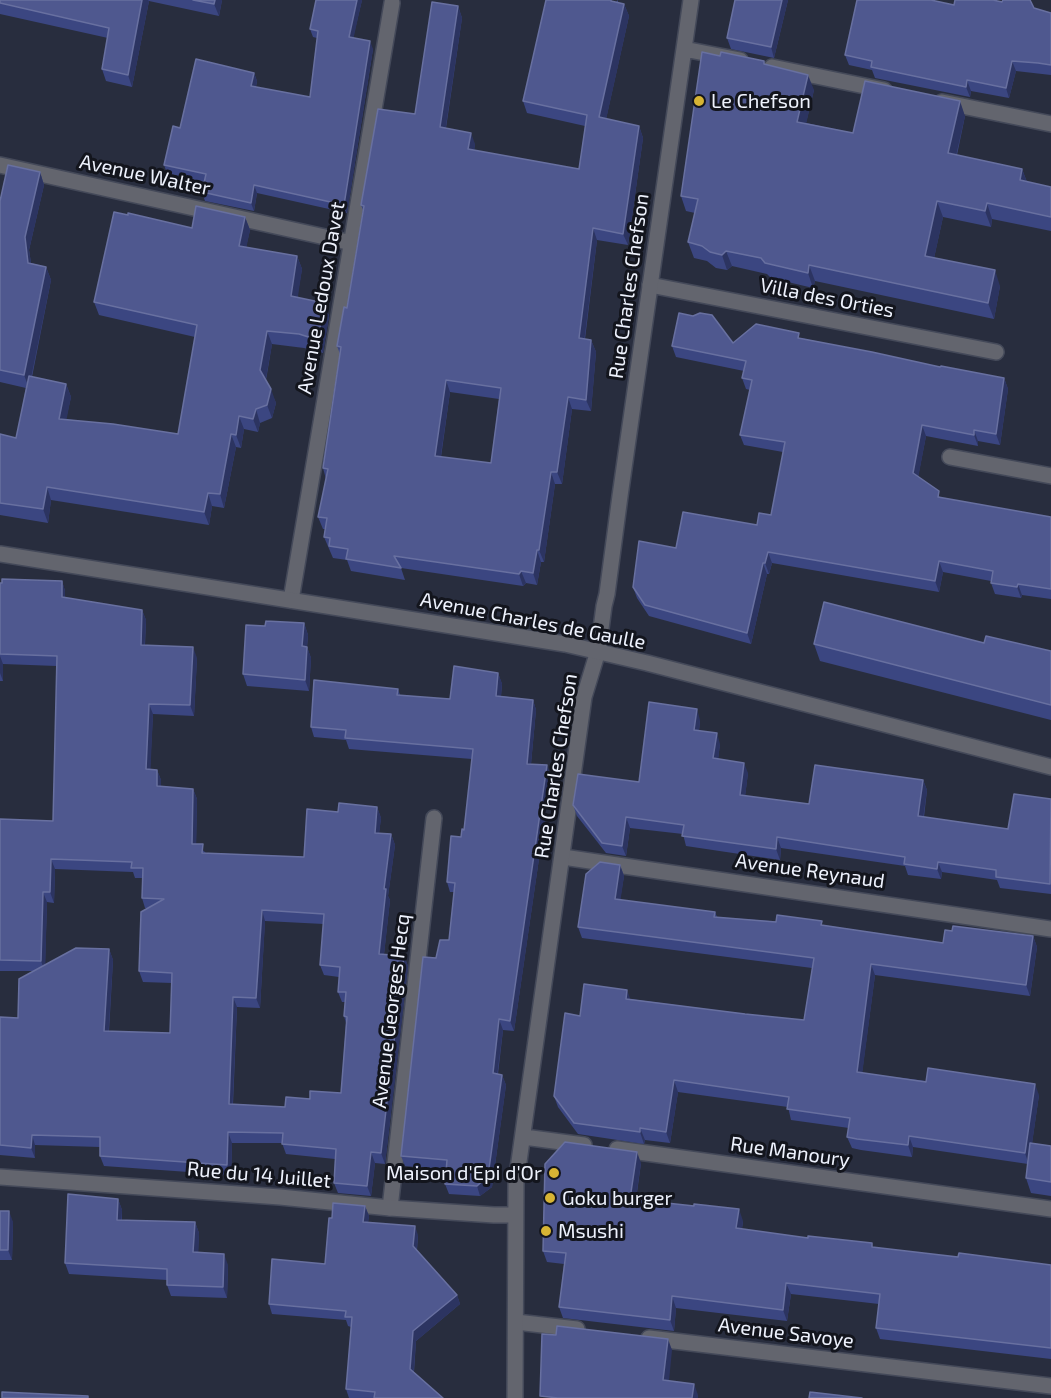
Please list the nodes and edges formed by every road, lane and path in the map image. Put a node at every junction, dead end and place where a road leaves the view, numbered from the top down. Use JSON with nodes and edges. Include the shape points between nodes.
{"nodes":[{"id":1,"x":691,"y":0,"type":"edge"},
{"id":2,"x":392,"y":3,"type":"dead end"},
{"id":3,"x":684,"y":49,"type":"junction"},
{"id":4,"x":902,"y":94,"type":"edge"},
{"id":5,"x":925,"y":98,"type":"edge"},
{"id":6,"x":1051,"y":124,"type":"edge"},
{"id":7,"x":0,"y":165,"type":"edge"},
{"id":8,"x":352,"y":243,"type":"junction"},
{"id":9,"x":650,"y":285,"type":"junction"},
{"id":10,"x":996,"y":352,"type":"dead end"},
{"id":11,"x":950,"y":457,"type":"dead end"},
{"id":12,"x":1051,"y":476,"type":"edge"},
{"id":13,"x":0,"y":554,"type":"edge"},
{"id":14,"x":291,"y":600,"type":"junction"},
{"id":15,"x":598,"y":651,"type":"junction"},
{"id":16,"x":1051,"y":767,"type":"edge"},
{"id":17,"x":434,"y":818,"type":"dead end"},
{"id":18,"x":563,"y":857,"type":"junction"},
{"id":19,"x":1051,"y":928,"type":"edge"},
{"id":20,"x":524,"y":1137,"type":"junction"},
{"id":21,"x":0,"y":1177,"type":"edge"},
{"id":22,"x":390,"y":1208,"type":"junction"},
{"id":23,"x":1051,"y":1209,"type":"edge"},
{"id":24,"x":515,"y":1215,"type":"junction"},
{"id":25,"x":516,"y":1322,"type":"junction"},
{"id":26,"x":587,"y":1331,"type":"edge"},
{"id":27,"x":635,"y":1336,"type":"edge"},
{"id":28,"x":1051,"y":1386,"type":"edge"},
{"id":29,"x":515,"y":1398,"type":"edge"}],
"edges":[{"from":1,"to":3,"type":"street","name":"Rue Charles Chefson"},
{"from":2,"to":8,"type":"street","name":"Avenue Ledoux Davet"},
{"from":3,"to":4,"type":"street"},
{"from":3,"to":9,"type":"street","name":"Rue Charles Chefson"},
{"from":5,"to":6,"type":"street"},
{"from":7,"to":8,"type":"street","name":"Avenue Walter"},
{"from":8,"to":14,"type":"street","name":"Avenue Ledoux Davet"},
{"from":9,"to":10,"type":"street","name":"Villa des Orties"},
{"from":9,"to":15,"type":"street","name":"Rue Charles Chefson"},
{"from":11,"to":12,"type":"street"},
{"from":13,"to":14,"type":"street","name":"Avenue Charles de Gaulle"},
{"from":14,"to":15,"type":"street","name":"Avenue Charles de Gaulle"},
{"from":15,"to":16,"type":"street","name":"Avenue Charles de Gaulle"},
{"from":15,"to":18,"type":"street","name":"Rue Charles Chefson","via":[[584,697]]},
{"from":17,"to":22,"type":"street","name":"Avenue Georges Hecq"},
{"from":18,"to":19,"type":"street","name":"Avenue Reynaud"},
{"from":18,"to":20,"type":"street","name":"Rue Charles Chefson"},
{"from":20,"to":23,"type":"street","name":"Rue Manoury"},
{"from":20,"to":24,"type":"street","name":"Rue Charles Chefson"},
{"from":21,"to":22,"type":"street","name":"Rue du 14 Juillet"},
{"from":22,"to":24,"type":"street","name":"Rue du 14 Juillet"},
{"from":24,"to":25,"type":"street","name":"Rue Charles Chefson"},
{"from":25,"to":26,"type":"street"},
{"from":25,"to":29,"type":"street","name":"Rue Charles Chefson"},
{"from":27,"to":28,"type":"street","name":"Avenue Savoye"}]}
